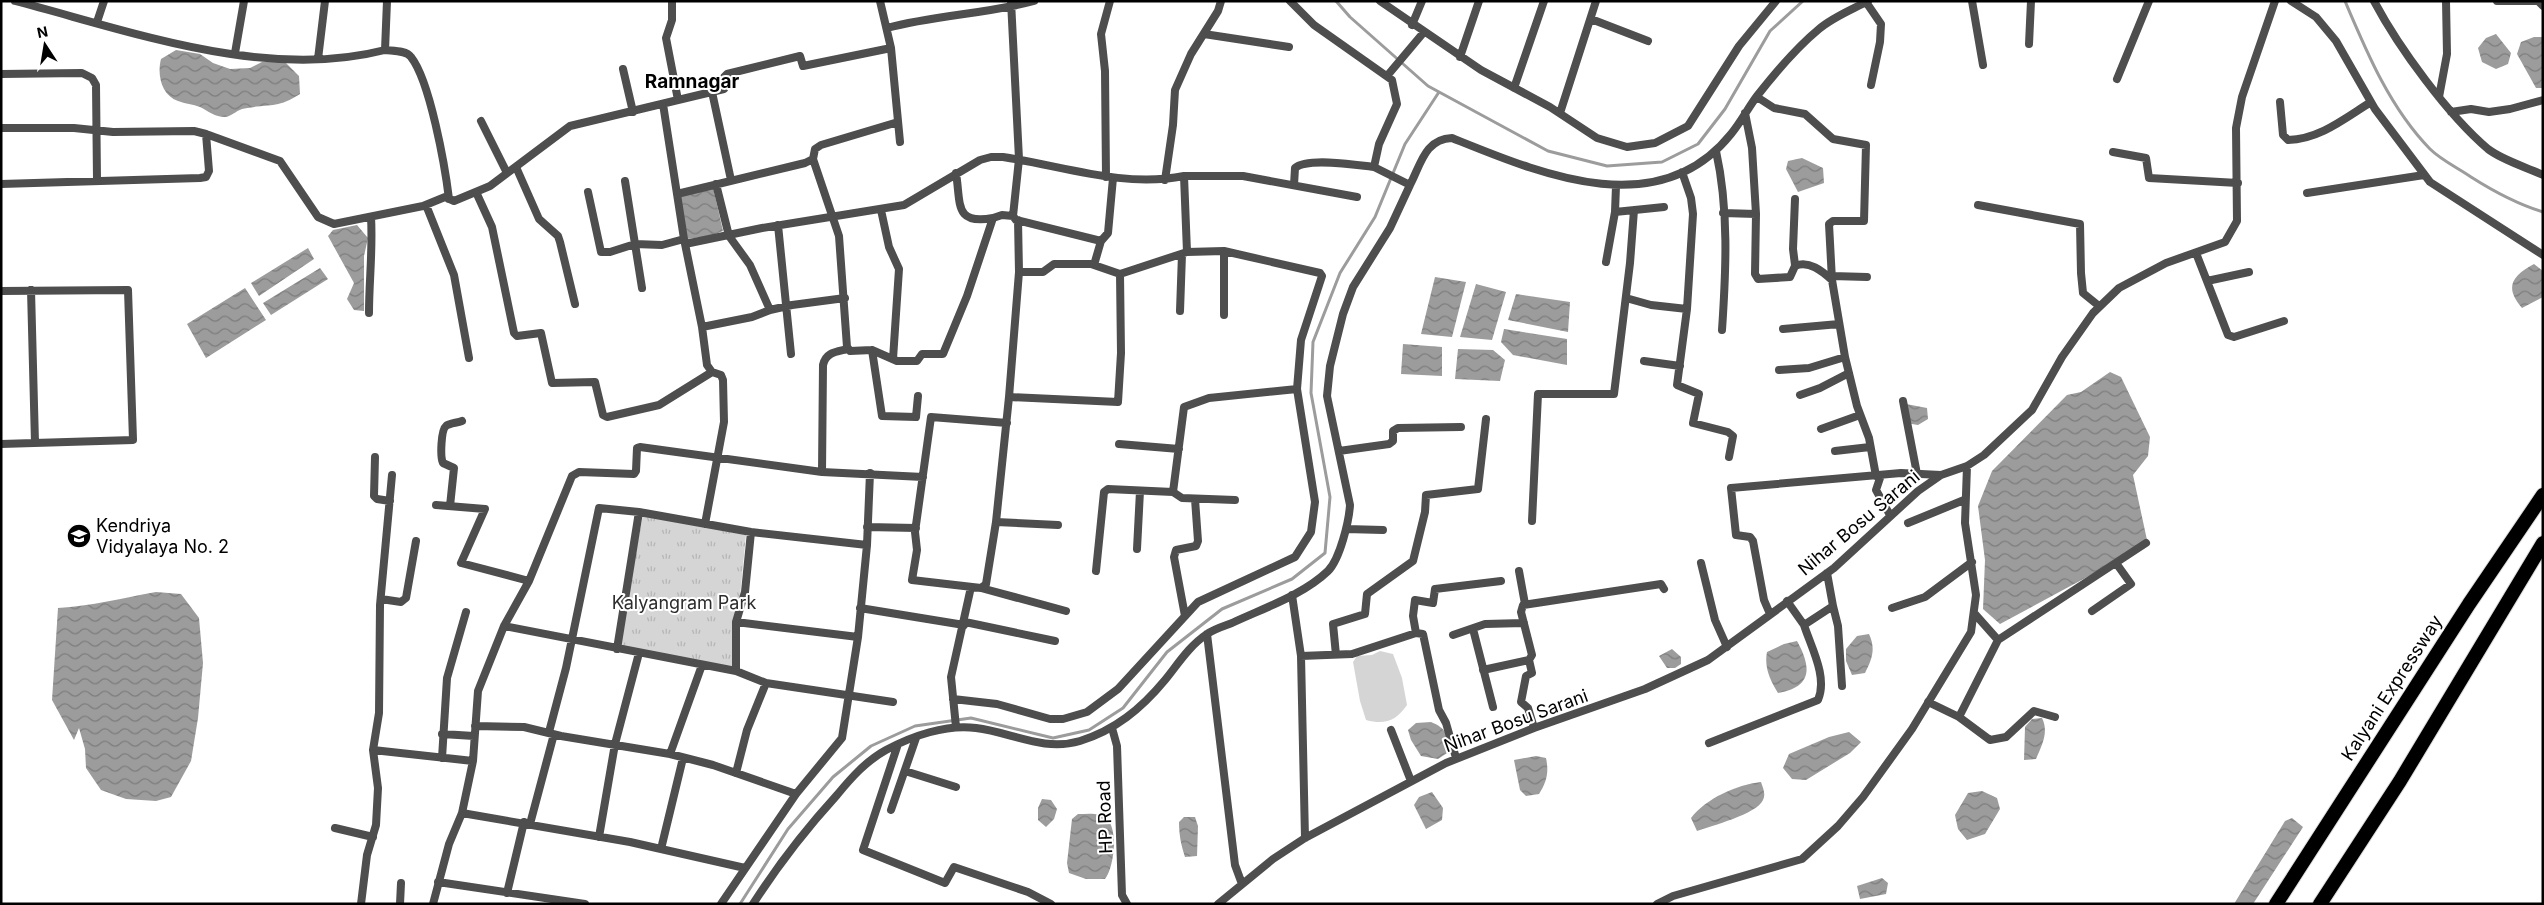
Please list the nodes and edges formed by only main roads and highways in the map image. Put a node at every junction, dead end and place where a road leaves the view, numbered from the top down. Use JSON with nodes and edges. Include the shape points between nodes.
{"nodes":[{"id":1,"x":2543,"y":495,"type":"edge"},
{"id":2,"x":2543,"y":543,"type":"edge"},
{"id":3,"x":2276,"y":904,"type":"edge"},
{"id":4,"x":2320,"y":904,"type":"edge"}],
"edges":[{"from":1,"to":3,"type":"highway","name":"Kalyani Expressway"},
{"from":2,"to":4,"type":"highway","via":[[2400,781]]}]}
